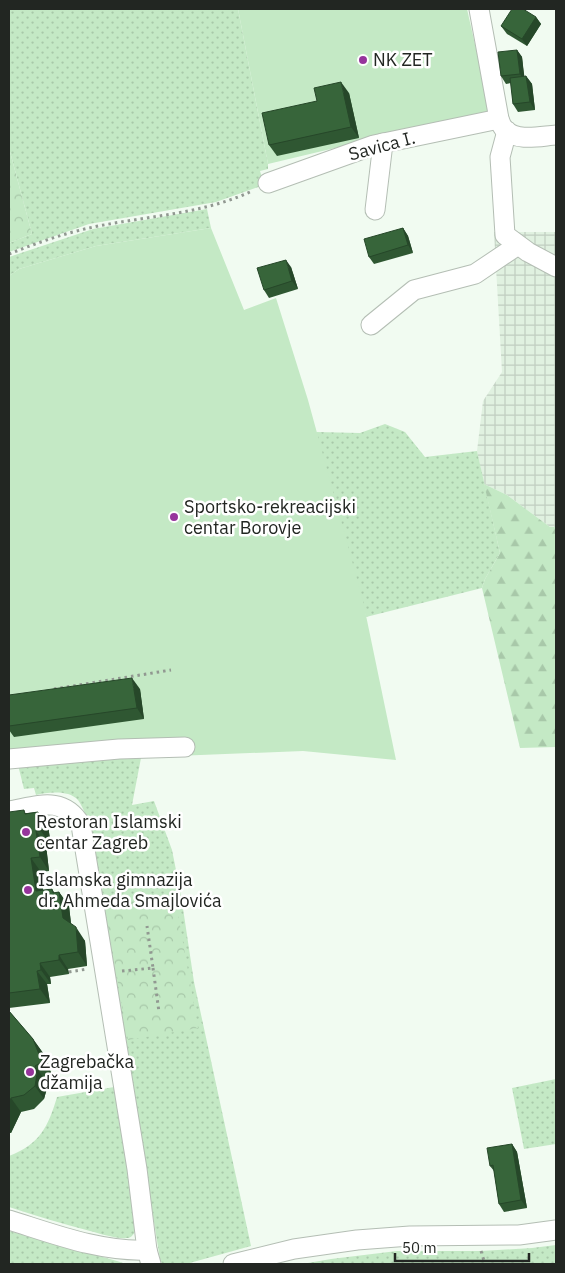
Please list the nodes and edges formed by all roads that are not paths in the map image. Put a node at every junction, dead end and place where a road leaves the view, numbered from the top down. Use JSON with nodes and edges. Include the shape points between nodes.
{"nodes":[{"id":1,"x":479,"y":9,"type":"edge"},
{"id":2,"x":503,"y":125,"type":"junction"},
{"id":3,"x":556,"y":135,"type":"edge"},
{"id":4,"x":383,"y":143,"type":"junction"},
{"id":5,"x":268,"y":183,"type":"road end"},
{"id":6,"x":375,"y":210,"type":"dead end"},
{"id":7,"x":518,"y":245,"type":"junction"},
{"id":8,"x":556,"y":267,"type":"edge"},
{"id":9,"x":371,"y":324,"type":"dead end"},
{"id":10,"x":185,"y":747,"type":"dead end"},
{"id":11,"x":9,"y":759,"type":"edge"},
{"id":12,"x":9,"y":811,"type":"edge"},
{"id":13,"x":9,"y":1220,"type":"edge"},
{"id":14,"x":556,"y":1230,"type":"edge"},
{"id":15,"x":149,"y":1257,"type":"edge"},
{"id":16,"x":233,"y":1264,"type":"edge"}],
"edges":[{"from":1,"to":2,"type":"street"},
{"from":2,"to":3,"type":"street","name":"Savica I.","via":[[515,136]]},
{"from":2,"to":4,"type":"street","name":"Savica I."},
{"from":2,"to":7,"type":"street","via":[[500,157],[505,235]]},
{"from":4,"to":5,"type":"street","name":"Savica I."},
{"from":4,"to":6,"type":"street"},
{"from":7,"to":8,"type":"street"},
{"from":7,"to":9,"type":"street","via":[[475,274],[414,290]]},
{"from":10,"to":11,"type":"street"},
{"from":12,"to":15,"type":"street","via":[[48,805],[64,807],[75,815],[81,825]]},
{"from":13,"to":15,"type":"street","via":[[67,1238]]},
{"from":14,"to":16,"type":"street","via":[[519,1235],[356,1240],[294,1249]]}]}
